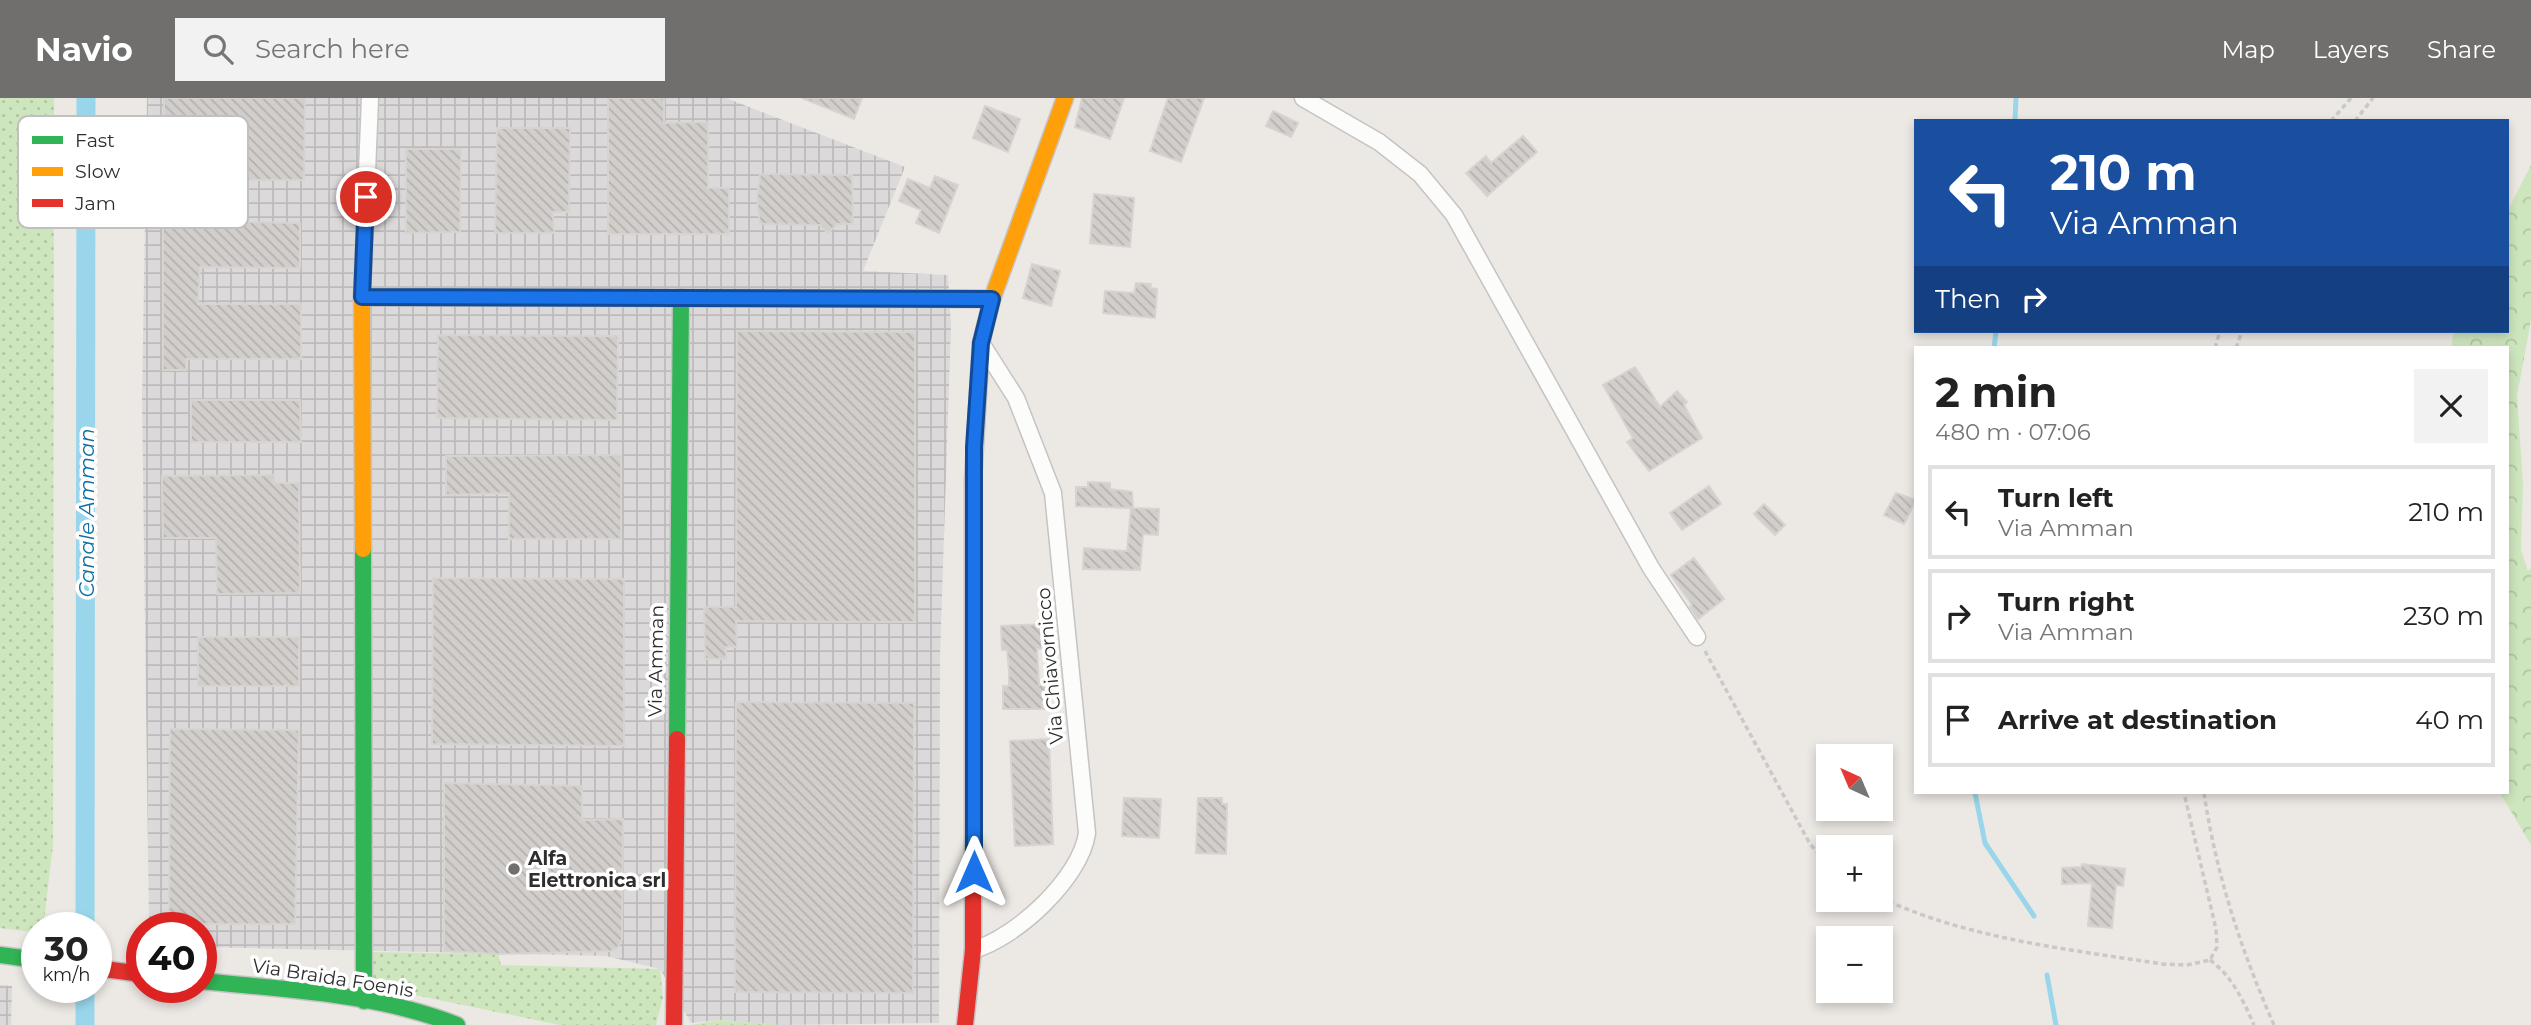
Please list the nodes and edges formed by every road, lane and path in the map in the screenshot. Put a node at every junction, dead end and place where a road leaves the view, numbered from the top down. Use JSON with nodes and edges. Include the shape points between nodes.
{"nodes":[{"id":1,"x":370,"y":98,"type":"edge"},
{"id":2,"x":1065,"y":98,"type":"edge"},
{"id":3,"x":1303,"y":98,"type":"edge"},
{"id":4,"x":2351,"y":98,"type":"edge"},
{"id":5,"x":2373,"y":98,"type":"edge"},
{"id":6,"x":2333,"y":119,"type":"edge"},
{"id":7,"x":2357,"y":119,"type":"edge"},
{"id":8,"x":362,"y":297,"type":"junction"},
{"id":9,"x":681,"y":297,"type":"junction"},
{"id":10,"x":992,"y":299,"type":"junction"},
{"id":11,"x":981,"y":343,"type":"junction"},
{"id":12,"x":1697,"y":637,"type":"joint"},
{"id":13,"x":2184,"y":794,"type":"edge"},
{"id":14,"x":2204,"y":794,"type":"edge"},
{"id":15,"x":1816,"y":851,"type":"edge"},
{"id":16,"x":1893,"y":904,"type":"edge"},
{"id":17,"x":973,"y":950,"type":"junction"},
{"id":18,"x":0,"y":955,"type":"edge"},
{"id":19,"x":21,"y":958,"type":"edge"},
{"id":20,"x":2210,"y":960,"type":"junction"},
{"id":21,"x":217,"y":983,"type":"edge"},
{"id":22,"x":364,"y":1001,"type":"junction"},
{"id":23,"x":457,"y":1025,"type":"edge"},
{"id":24,"x":674,"y":1025,"type":"edge"},
{"id":25,"x":965,"y":1025,"type":"edge"},
{"id":26,"x":2254,"y":1025,"type":"edge"},
{"id":27,"x":2273,"y":1025,"type":"edge"}],
"edges":[{"from":1,"to":8,"type":"street"},
{"from":2,"to":10,"type":"street"},
{"from":3,"to":12,"type":"street","via":[[1400,158],[1420,174],[1454,215],[1651,568]]},
{"from":4,"to":6,"type":"path"},
{"from":5,"to":7,"type":"path"},
{"from":8,"to":9,"type":"street"},
{"from":8,"to":22,"type":"street"},
{"from":9,"to":10,"type":"street"},
{"from":9,"to":24,"type":"street","name":"Via Amman"},
{"from":10,"to":11,"type":"street"},
{"from":11,"to":17,"type":"street","via":[[974,447]]},
{"from":11,"to":17,"type":"street","name":"Via Chiavornicco","via":[[1016,398],[1053,493],[1087,833],[1079,860],[1043,902],[1005,937]]},
{"from":12,"to":15,"type":"path"},
{"from":13,"to":20,"type":"path","via":[[2216,929],[2217,947]]},
{"from":14,"to":27,"type":"path","via":[[2232,918]]},
{"from":16,"to":20,"type":"path","via":[[2003,939],[2162,964]]},
{"from":17,"to":25,"type":"street"},
{"from":18,"to":19,"type":"street"},
{"from":20,"to":26,"type":"path","via":[[2223,970]]},
{"from":21,"to":22,"type":"street","name":"Via Braida Foenis"},
{"from":22,"to":23,"type":"street","name":"Via Braida Foenis"}]}
